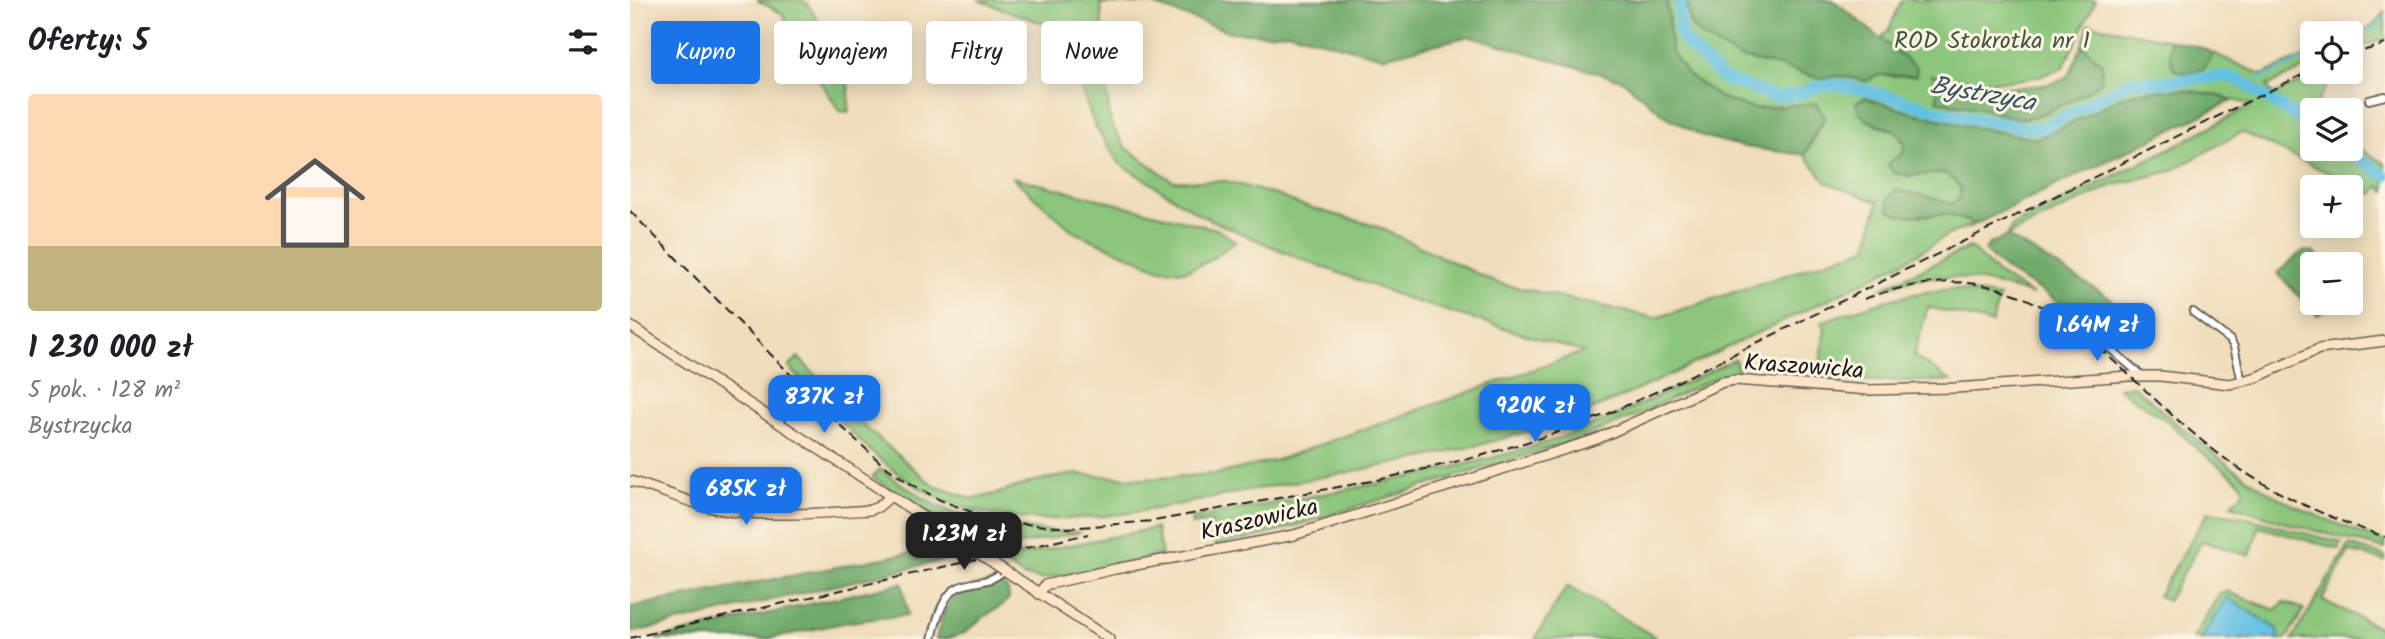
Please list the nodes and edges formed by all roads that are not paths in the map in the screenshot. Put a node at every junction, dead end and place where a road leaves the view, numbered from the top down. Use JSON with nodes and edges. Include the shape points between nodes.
{"nodes":[{"id":1,"x":2385,"y":96,"type":"edge"},
{"id":2,"x":2369,"y":100,"type":"dead end"},
{"id":3,"x":2193,"y":312,"type":"dead end"},
{"id":4,"x":630,"y":326,"type":"edge"},
{"id":5,"x":2092,"y":332,"type":"dead end"},
{"id":6,"x":2385,"y":341,"type":"edge"},
{"id":7,"x":2142,"y":376,"type":"junction"},
{"id":8,"x":2242,"y":382,"type":"junction"},
{"id":9,"x":630,"y":481,"type":"edge"},
{"id":10,"x":891,"y":496,"type":"junction"},
{"id":11,"x":1004,"y":570,"type":"junction"},
{"id":12,"x":1039,"y":594,"type":"junction"},
{"id":13,"x":932,"y":639,"type":"edge"},
{"id":14,"x":1109,"y":639,"type":"edge"}],
"edges":[{"from":1,"to":2,"type":"street"},
{"from":3,"to":8,"type":"street","via":[[2235,347]]},
{"from":4,"to":10,"type":"street"},
{"from":5,"to":7,"type":"street"},
{"from":6,"to":8,"type":"street","name":"Kraszowicka","via":[[2319,349]]},
{"from":7,"to":8,"type":"street","name":"Kraszowicka"},
{"from":7,"to":12,"type":"street","name":"Kraszowicka","via":[[1868,390],[1723,382],[1597,439],[1294,535],[1045,585]]},
{"from":9,"to":10,"type":"street","via":[[736,512],[870,510]]},
{"from":10,"to":11,"type":"street","bridge":true},
{"from":11,"to":12,"type":"street"},
{"from":11,"to":13,"type":"street","via":[[992,580],[951,592]]},
{"from":12,"to":14,"type":"street"}]}
